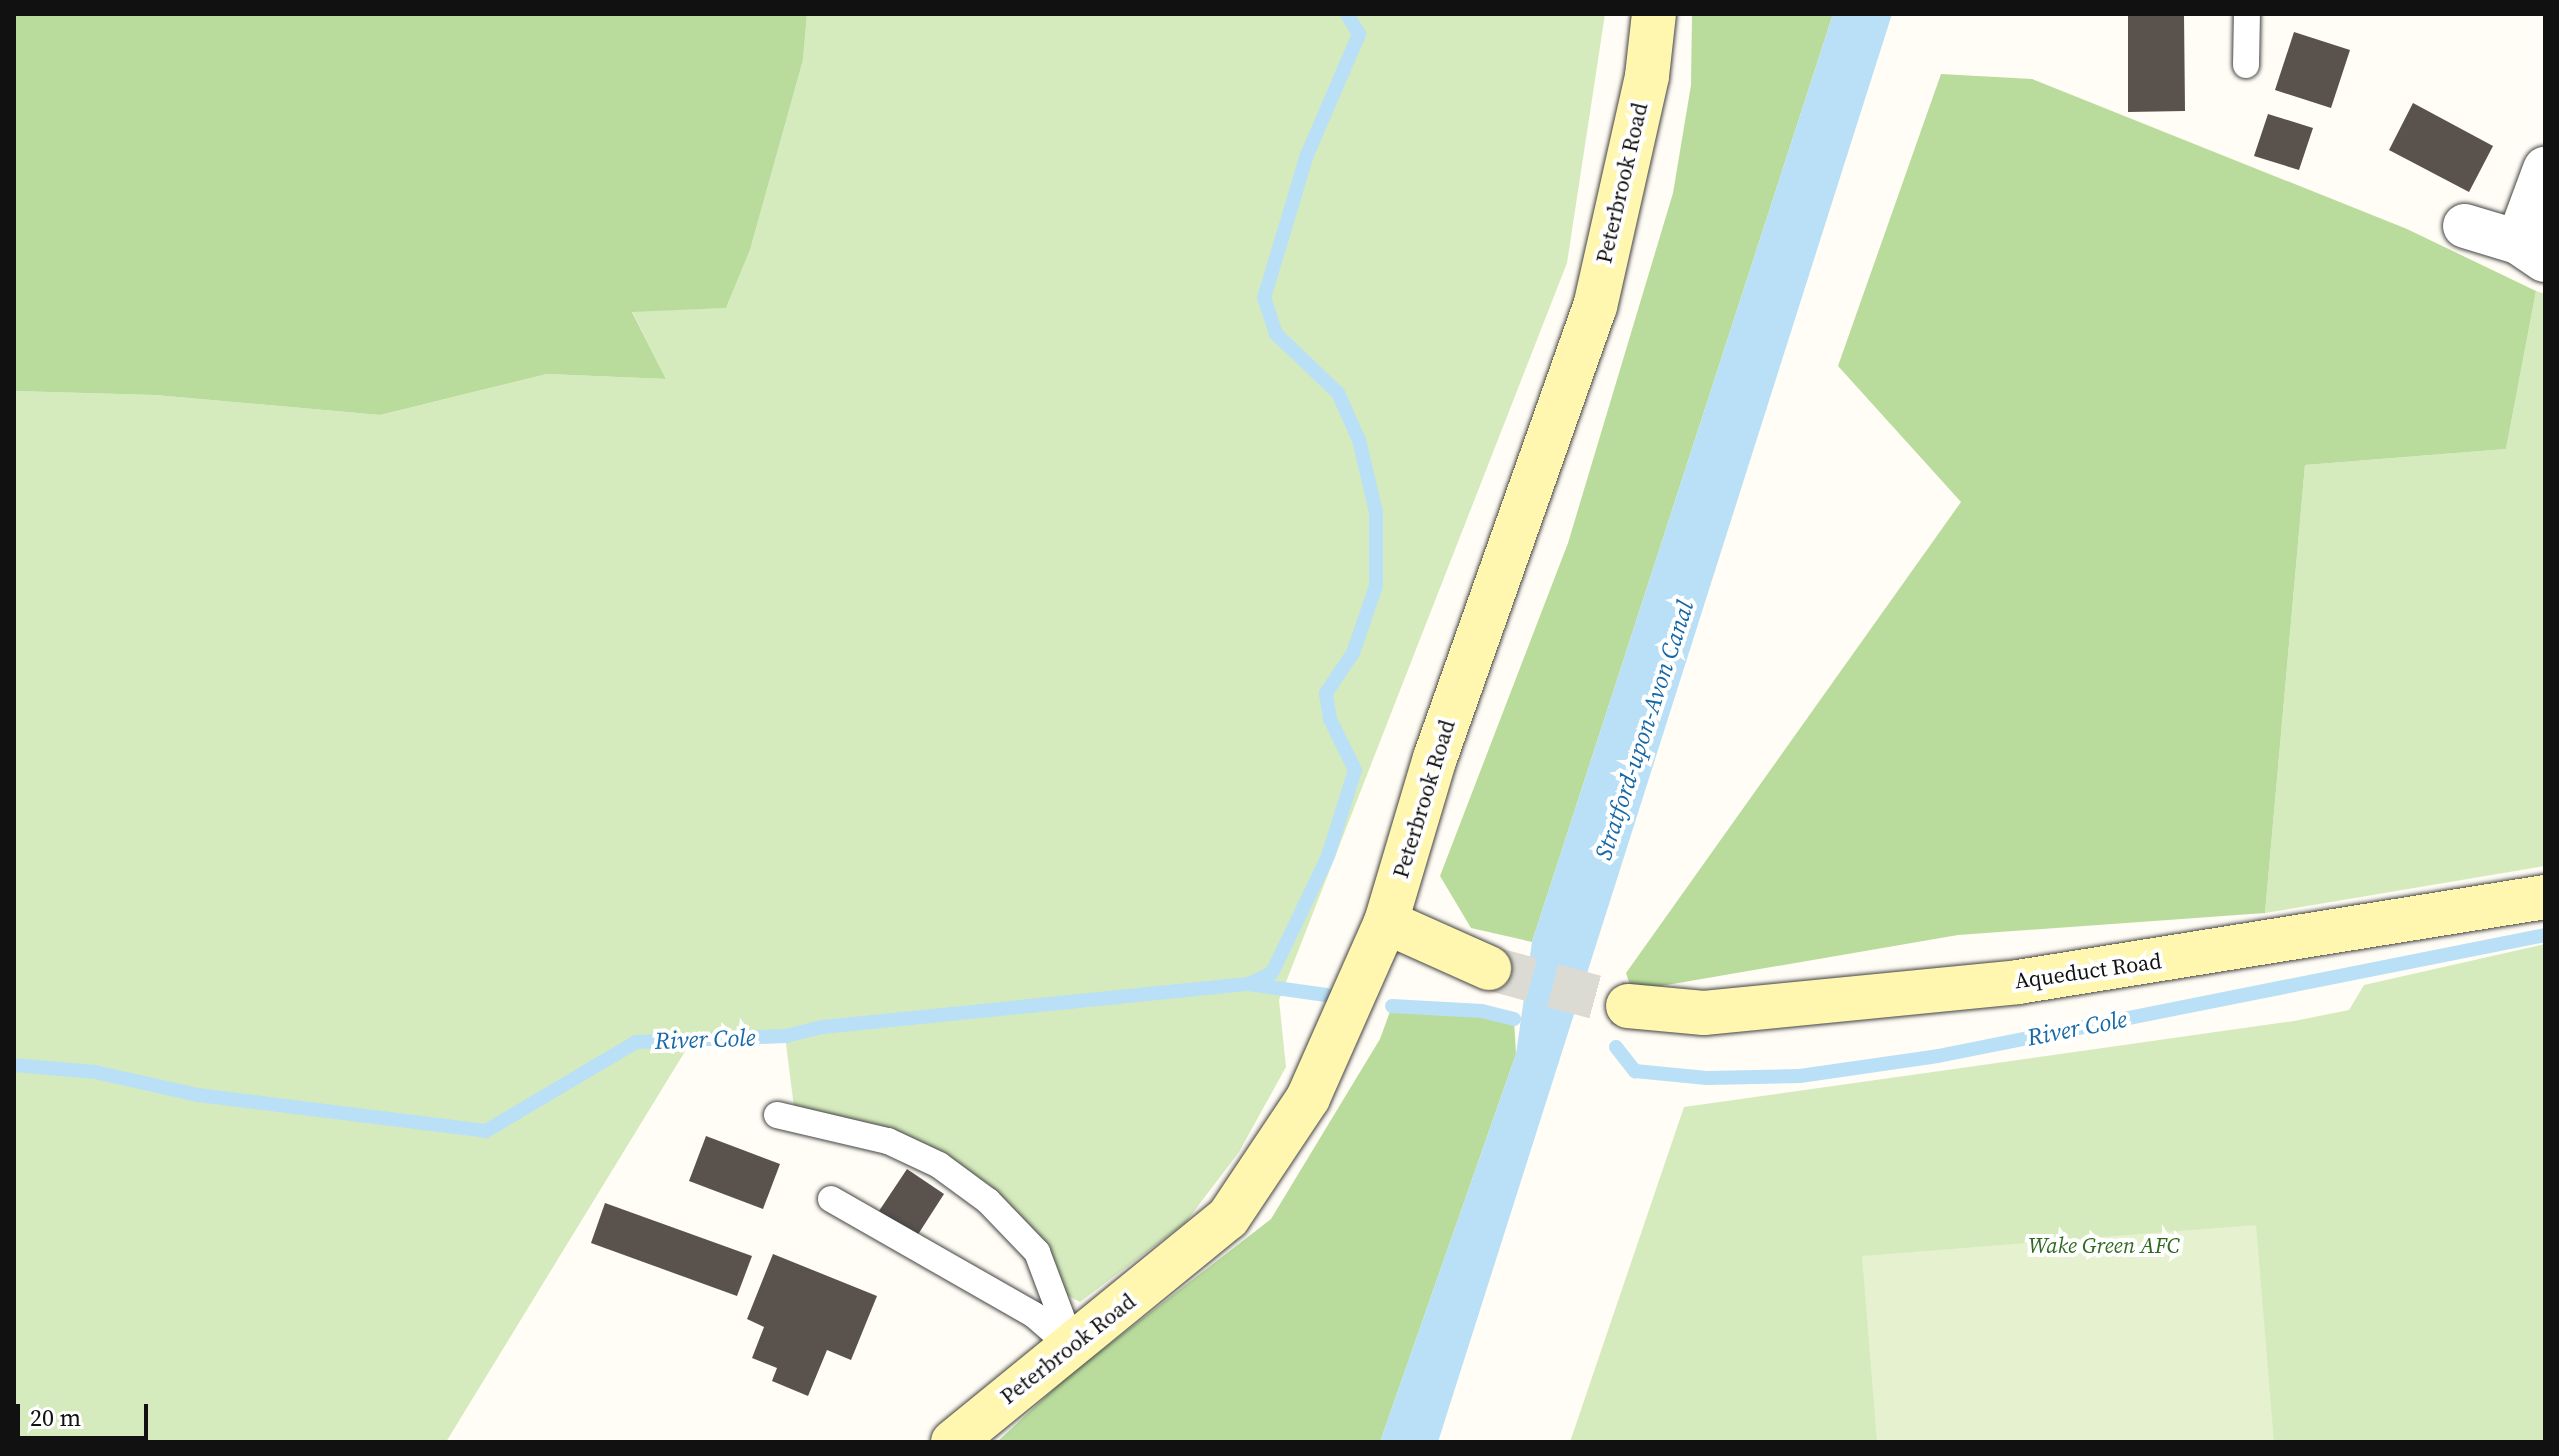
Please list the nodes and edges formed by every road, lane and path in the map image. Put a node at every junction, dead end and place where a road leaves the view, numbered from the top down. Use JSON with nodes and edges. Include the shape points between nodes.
{"nodes":[{"id":1,"x":1654,"y":14,"type":"edge"},
{"id":2,"x":2247,"y":14,"type":"edge"},
{"id":3,"x":2246,"y":65,"type":"dead end"},
{"id":4,"x":2545,"y":169,"type":"edge"},
{"id":5,"x":2465,"y":226,"type":"dead end"},
{"id":6,"x":2532,"y":251,"type":"edge"},
{"id":7,"x":2545,"y":897,"type":"edge"},
{"id":8,"x":1386,"y":922,"type":"junction"},
{"id":9,"x":1489,"y":968,"type":"tunnel mouth"},
{"id":10,"x":1628,"y":1006,"type":"tunnel mouth"},
{"id":11,"x":777,"y":1115,"type":"dead end"},
{"id":12,"x":831,"y":1199,"type":"dead end"},
{"id":13,"x":1073,"y":1348,"type":"junction"},
{"id":14,"x":953,"y":1442,"type":"edge"}],
"edges":[{"from":1,"to":8,"type":"street","name":"Peterbrook Road","via":[[1647,76],[1595,307],[1435,758]]},
{"from":2,"to":3,"type":"lane"},
{"from":4,"to":6,"type":"street"},
{"from":5,"to":6,"type":"street"},
{"from":7,"to":10,"type":"street","name":"Aqueduct Road","via":[[2018,982],[1704,1013]]},
{"from":8,"to":9,"type":"street"},
{"from":8,"to":13,"type":"street","name":"Peterbrook Road","via":[[1308,1098],[1228,1218]]},
{"from":11,"to":13,"type":"lane","via":[[888,1141],[939,1165],[988,1201],[1037,1252]]},
{"from":12,"to":13,"type":"lane","via":[[1034,1315]]},
{"from":13,"to":14,"type":"street","name":"Peterbrook Road"}]}
